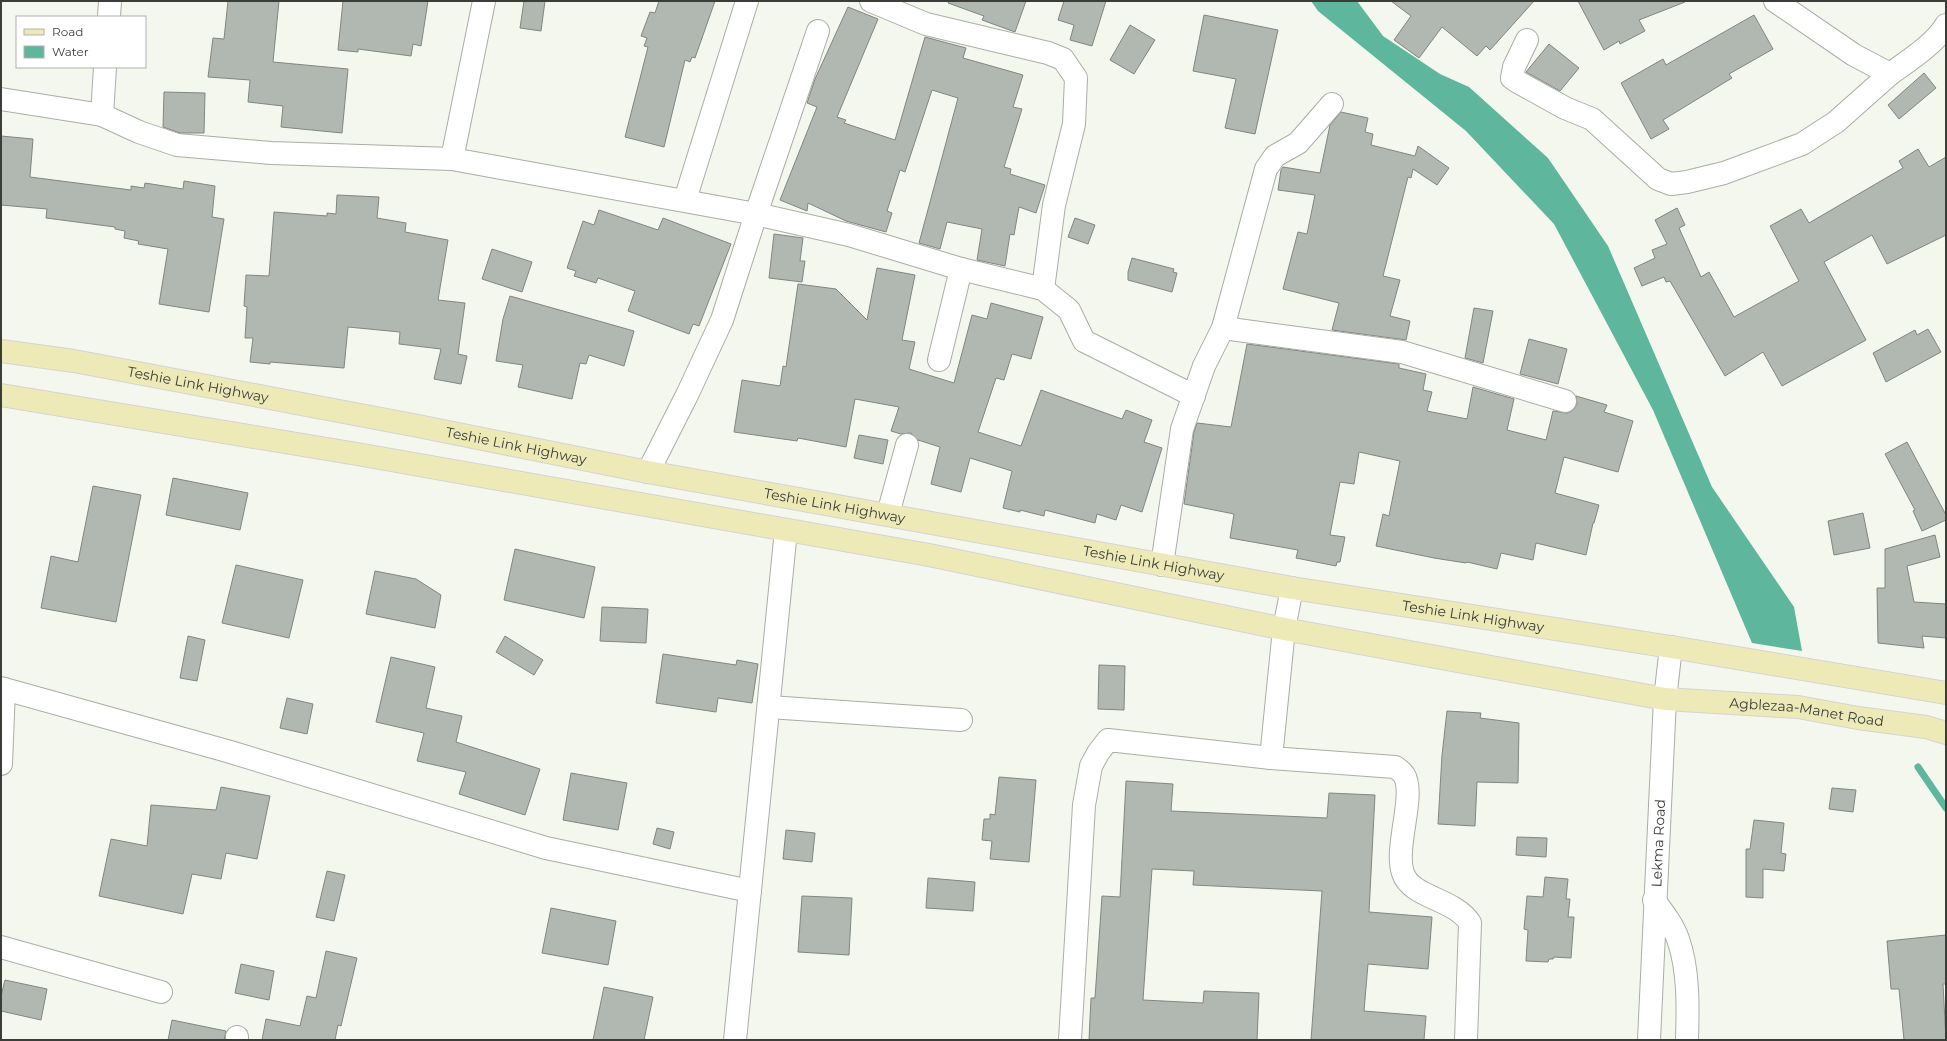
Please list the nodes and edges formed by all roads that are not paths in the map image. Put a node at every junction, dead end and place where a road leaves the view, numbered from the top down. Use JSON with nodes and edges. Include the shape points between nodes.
{"nodes":[{"id":1,"x":110,"y":1,"type":"edge"},
{"id":2,"x":484,"y":1,"type":"edge"},
{"id":3,"x":747,"y":1,"type":"edge"},
{"id":4,"x":871,"y":1,"type":"edge"},
{"id":5,"x":1775,"y":1,"type":"edge"},
{"id":6,"x":108,"y":16,"type":"edge"},
{"id":7,"x":818,"y":31,"type":"dead end"},
{"id":8,"x":1945,"y":31,"type":"edge"},
{"id":9,"x":1527,"y":40,"type":"dead end"},
{"id":10,"x":105,"y":68,"type":"edge"},
{"id":11,"x":1890,"y":74,"type":"junction"},
{"id":12,"x":1,"y":99,"type":"edge"},
{"id":13,"x":1332,"y":104,"type":"dead end"},
{"id":14,"x":102,"y":115,"type":"junction"},
{"id":15,"x":452,"y":159,"type":"junction"},
{"id":16,"x":685,"y":200,"type":"junction"},
{"id":17,"x":756,"y":214,"type":"junction"},
{"id":18,"x":961,"y":269,"type":"junction"},
{"id":19,"x":1043,"y":289,"type":"junction"},
{"id":20,"x":1223,"y":328,"type":"junction"},
{"id":21,"x":1,"y":351,"type":"edge"},
{"id":22,"x":940,"y":360,"type":"dead end"},
{"id":23,"x":1,"y":395,"type":"edge"},
{"id":24,"x":1194,"y":396,"type":"junction"},
{"id":25,"x":1565,"y":401,"type":"dead end"},
{"id":26,"x":907,"y":445,"type":"dead end"},
{"id":27,"x":648,"y":472,"type":"junction"},
{"id":28,"x":888,"y":514,"type":"junction"},
{"id":29,"x":786,"y":530,"type":"junction"},
{"id":30,"x":1162,"y":565,"type":"junction"},
{"id":31,"x":1292,"y":588,"type":"junction"},
{"id":32,"x":1284,"y":629,"type":"junction"},
{"id":33,"x":1671,"y":647,"type":"junction"},
{"id":34,"x":3,"y":688,"type":"edge"},
{"id":35,"x":1946,"y":693,"type":"edge"},
{"id":36,"x":1665,"y":699,"type":"junction"},
{"id":37,"x":769,"y":707,"type":"junction"},
{"id":38,"x":960,"y":720,"type":"dead end"},
{"id":39,"x":1946,"y":733,"type":"edge"},
{"id":40,"x":1271,"y":758,"type":"junction"},
{"id":41,"x":1,"y":764,"type":"edge"},
{"id":42,"x":750,"y":891,"type":"junction"},
{"id":43,"x":1654,"y":900,"type":"junction"},
{"id":44,"x":1,"y":947,"type":"edge"},
{"id":45,"x":161,"y":992,"type":"dead end"},
{"id":46,"x":735,"y":1040,"type":"edge"},
{"id":47,"x":1070,"y":1040,"type":"edge"},
{"id":48,"x":1466,"y":1040,"type":"edge"},
{"id":49,"x":1649,"y":1040,"type":"edge"},
{"id":50,"x":1687,"y":1040,"type":"edge"}],
"edges":[{"from":1,"to":6,"type":"street"},
{"from":2,"to":15,"type":"street"},
{"from":3,"to":16,"type":"street"},
{"from":4,"to":19,"type":"street","via":[[926,24],[1048,53],[1062,59],[1076,78],[1074,124],[1054,205]]},
{"from":5,"to":11,"type":"street","via":[[1854,55]]},
{"from":7,"to":17,"type":"street"},
{"from":8,"to":11,"type":"street"},
{"from":9,"to":11,"type":"street","via":[[1514,67],[1512,78],[1565,108],[1592,119],[1658,180],[1671,184],[1724,173],[1802,144],[1836,122]]},
{"from":10,"to":14,"type":"street"},
{"from":12,"to":14,"type":"street"},
{"from":13,"to":20,"type":"street","via":[[1298,143],[1275,156],[1266,168]]},
{"from":14,"to":15,"type":"street","via":[[139,132],[177,145],[271,153]]},
{"from":15,"to":16,"type":"street"},
{"from":16,"to":17,"type":"street"},
{"from":17,"to":18,"type":"street","via":[[849,235]]},
{"from":17,"to":27,"type":"street","via":[[722,320]]},
{"from":18,"to":19,"type":"street"},
{"from":18,"to":22,"type":"street"},
{"from":19,"to":24,"type":"street","via":[[1069,310],[1084,341]]},
{"from":20,"to":24,"type":"street","via":[[1204,366]]},
{"from":20,"to":25,"type":"street","via":[[1402,352]]},
{"from":21,"to":27,"type":"main road","name":"Teshie Link Highway","via":[[90,364]]},
{"from":23,"to":29,"type":"main road","via":[[274,439]]},
{"from":24,"to":30,"type":"street","via":[[1182,429]]},
{"from":26,"to":28,"type":"street"},
{"from":27,"to":28,"type":"main road","name":"Teshie Link Highway"},
{"from":28,"to":30,"type":"main road","name":"Teshie Link Highway"},
{"from":29,"to":32,"type":"main road","via":[[929,555]]},
{"from":29,"to":37,"type":"street"},
{"from":30,"to":31,"type":"main road","name":"Teshie Link Highway"},
{"from":31,"to":32,"type":"street"},
{"from":31,"to":33,"type":"main road","name":"Teshie Link Highway"},
{"from":32,"to":36,"type":"main road"},
{"from":32,"to":40,"type":"street"},
{"from":33,"to":35,"type":"main road"},
{"from":33,"to":36,"type":"street","name":"Lekma Road"},
{"from":34,"to":41,"type":"street"},
{"from":34,"to":42,"type":"street","via":[[226,751],[546,848]]},
{"from":36,"to":39,"type":"main road","name":"Agblezaa-Manet Road","via":[[1798,707],[1926,727]]},
{"from":36,"to":43,"type":"street","name":"Lekma Road"},
{"from":37,"to":38,"type":"street"},
{"from":37,"to":42,"type":"street"},
{"from":40,"to":47,"type":"street","via":[[1108,740],[1098,753],[1091,766],[1084,805]]},
{"from":40,"to":48,"type":"street","via":[[1395,767],[1404,775],[1408,787],[1400,861],[1403,874],[1409,884],[1464,914],[1470,923]]},
{"from":42,"to":46,"type":"street"},
{"from":43,"to":49,"type":"street","name":"Lekma Road"},
{"from":43,"to":50,"type":"street","via":[[1667,917],[1678,940],[1688,989]]},
{"from":44,"to":45,"type":"street"}]}
